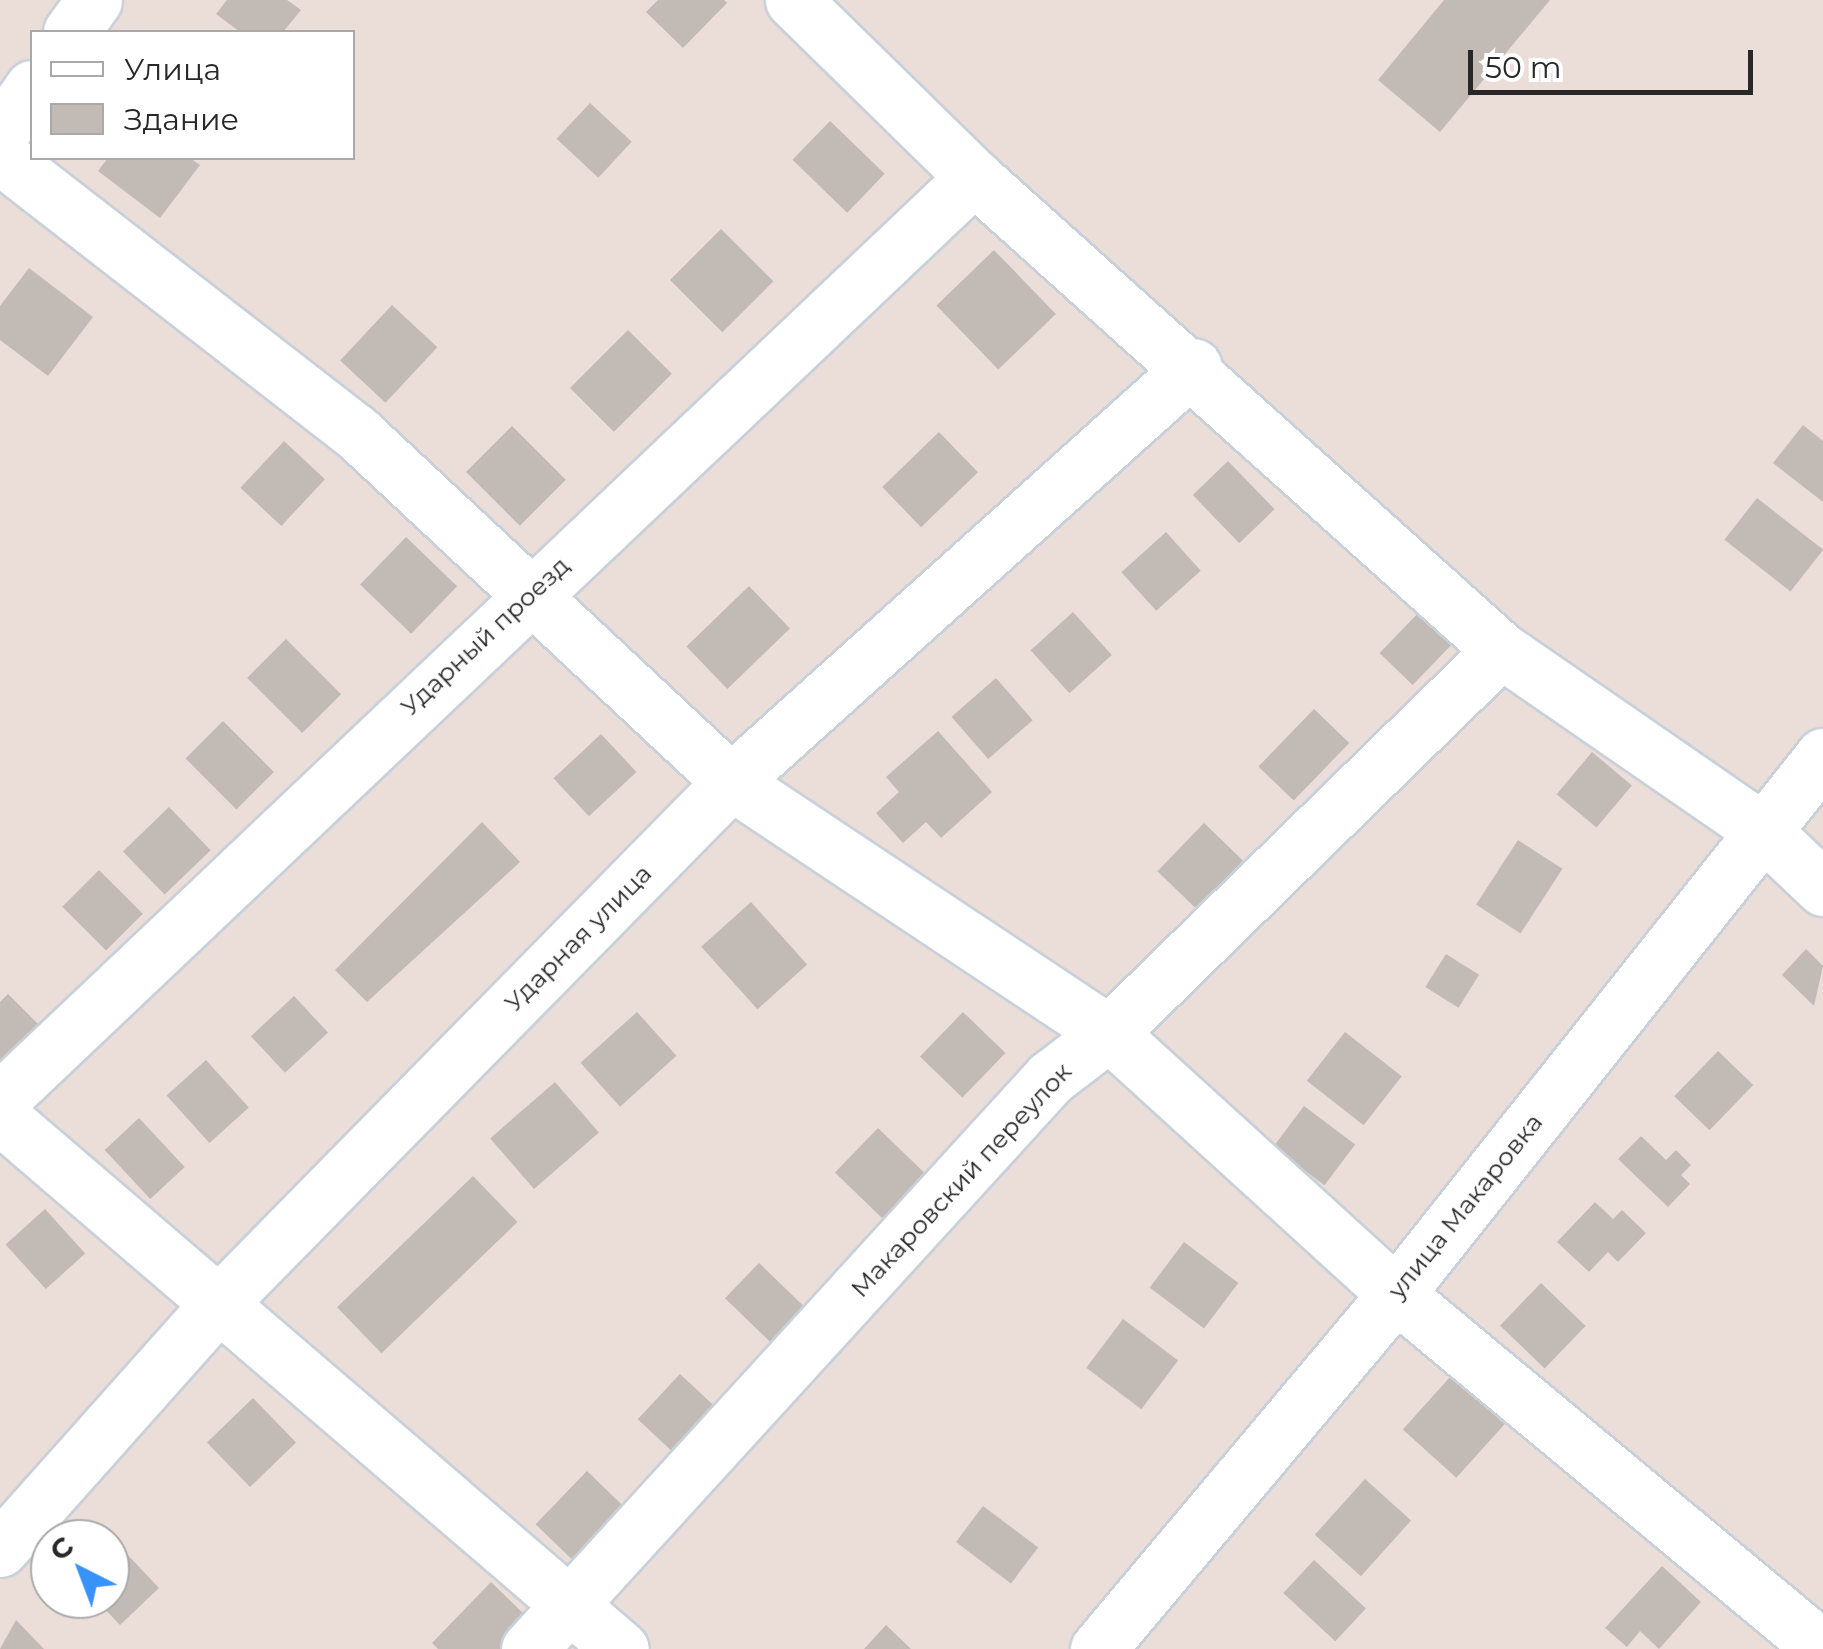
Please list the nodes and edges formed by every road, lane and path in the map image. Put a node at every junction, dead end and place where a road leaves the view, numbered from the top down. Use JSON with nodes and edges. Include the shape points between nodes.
{"nodes":[{"id":1,"x":94,"y":0,"type":"edge"},
{"id":2,"x":792,"y":0,"type":"edge"},
{"id":3,"x":72,"y":30,"type":"edge"},
{"id":4,"x":30,"y":91,"type":"edge"},
{"id":5,"x":0,"y":134,"type":"edge"},
{"id":6,"x":0,"y":156,"type":"edge"},
{"id":7,"x":974,"y":177,"type":"junction"},
{"id":8,"x":1194,"y":366,"type":"junction"},
{"id":9,"x":533,"y":592,"type":"junction"},
{"id":10,"x":1501,"y":650,"type":"junction"},
{"id":11,"x":1823,"y":756,"type":"edge"},
{"id":12,"x":732,"y":782,"type":"junction"},
{"id":13,"x":1763,"y":832,"type":"junction"},
{"id":14,"x":1823,"y":888,"type":"edge"},
{"id":15,"x":1109,"y":1033,"type":"junction"},
{"id":16,"x":0,"y":1100,"type":"edge"},
{"id":17,"x":0,"y":1116,"type":"edge"},
{"id":18,"x":1396,"y":1294,"type":"junction"},
{"id":19,"x":220,"y":1302,"type":"junction"},
{"id":20,"x":0,"y":1549,"type":"edge"},
{"id":21,"x":571,"y":1606,"type":"junction"},
{"id":22,"x":1823,"y":1648,"type":"edge"},
{"id":23,"x":529,"y":1649,"type":"edge"},
{"id":24,"x":620,"y":1649,"type":"edge"},
{"id":25,"x":1098,"y":1649,"type":"edge"}],
"edges":[{"from":1,"to":3,"type":"street"},
{"from":2,"to":7,"type":"street"},
{"from":4,"to":5,"type":"street"},
{"from":6,"to":9,"type":"street","via":[[356,432]]},
{"from":7,"to":8,"type":"street"},
{"from":7,"to":9,"type":"street","name":"Ударный проезд"},
{"from":8,"to":10,"type":"street"},
{"from":8,"to":12,"type":"street","name":"Ударная улица"},
{"from":9,"to":12,"type":"street"},
{"from":9,"to":16,"type":"street","name":"Ударный проезд"},
{"from":10,"to":13,"type":"street"},
{"from":10,"to":15,"type":"street","name":"Макаровский переулок"},
{"from":11,"to":13,"type":"street","name":"улица Макаровка"},
{"from":12,"to":15,"type":"street"},
{"from":12,"to":19,"type":"street","name":"Ударная улица"},
{"from":13,"to":14,"type":"street"},
{"from":13,"to":18,"type":"street","name":"улица Макаровка"},
{"from":15,"to":18,"type":"street"},
{"from":15,"to":21,"type":"street","name":"Макаровский переулок","via":[[1050,1078]]},
{"from":17,"to":19,"type":"street"},
{"from":18,"to":22,"type":"street"},
{"from":18,"to":25,"type":"street","name":"улица Макаровка"},
{"from":19,"to":20,"type":"street","name":"Ударная улица"},
{"from":19,"to":21,"type":"street"},
{"from":21,"to":23,"type":"street","name":"Макаровский переулок"},
{"from":21,"to":24,"type":"street"}]}
